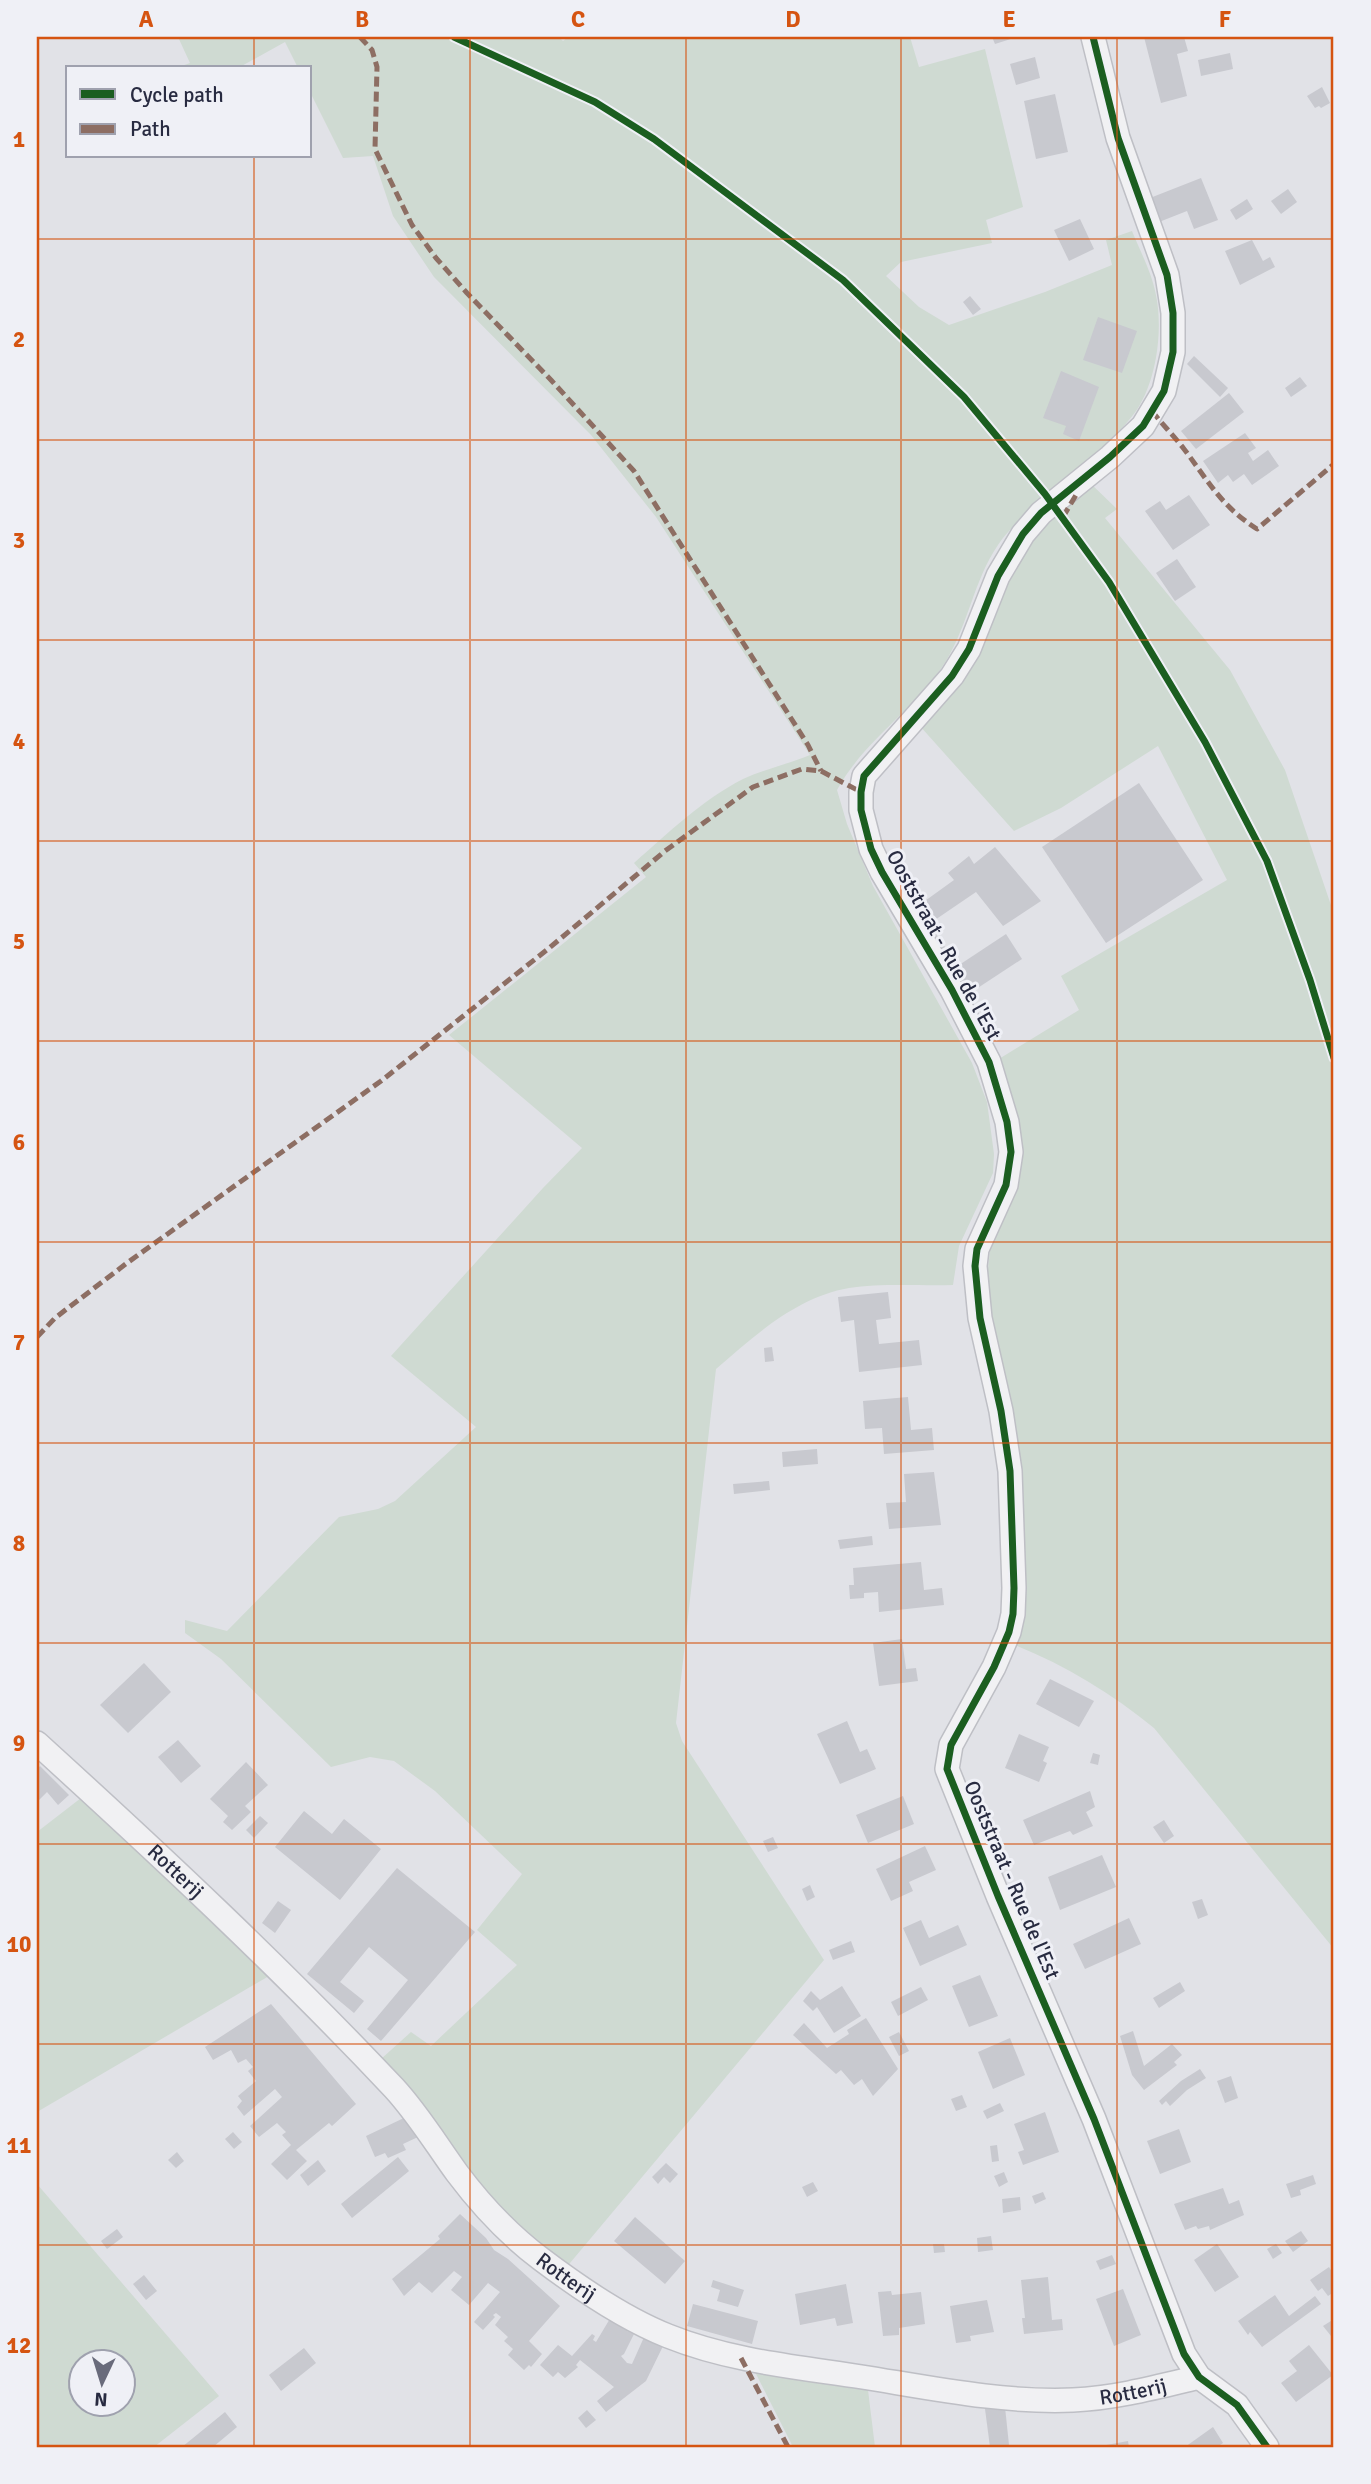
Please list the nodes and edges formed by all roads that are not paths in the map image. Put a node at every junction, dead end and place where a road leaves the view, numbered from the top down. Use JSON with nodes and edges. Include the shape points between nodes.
{"nodes":[{"id":1,"x":1093,"y":37,"type":"edge"},
{"id":2,"x":37,"y":1743,"type":"edge"},
{"id":3,"x":1199,"y":2377,"type":"junction"},
{"id":4,"x":1268,"y":2447,"type":"edge"}],
"edges":[{"from":1,"to":3,"type":"street","name":"Ooststraat - Rue de l'Est","via":[[1118,138],[1167,275],[1173,313],[1172,352],[1164,391],[1143,426],[1041,513],[1023,534],[998,576],[969,649],[952,676],[864,776],[861,810],[882,872],[989,1062],[1007,1122],[1010,1152],[1006,1185],[977,1249],[975,1266],[1010,1471],[1013,1614],[994,1667],[951,1745],[947,1769],[1094,2119],[1184,2354]]},
{"from":2,"to":3,"type":"street","name":"Rotterij","via":[[314,2004],[411,2107],[458,2173],[516,2239],[569,2279],[642,2323],[667,2336],[741,2358],[1027,2399],[1109,2397]]},
{"from":3,"to":4,"type":"street","via":[[1237,2406]]}]}
